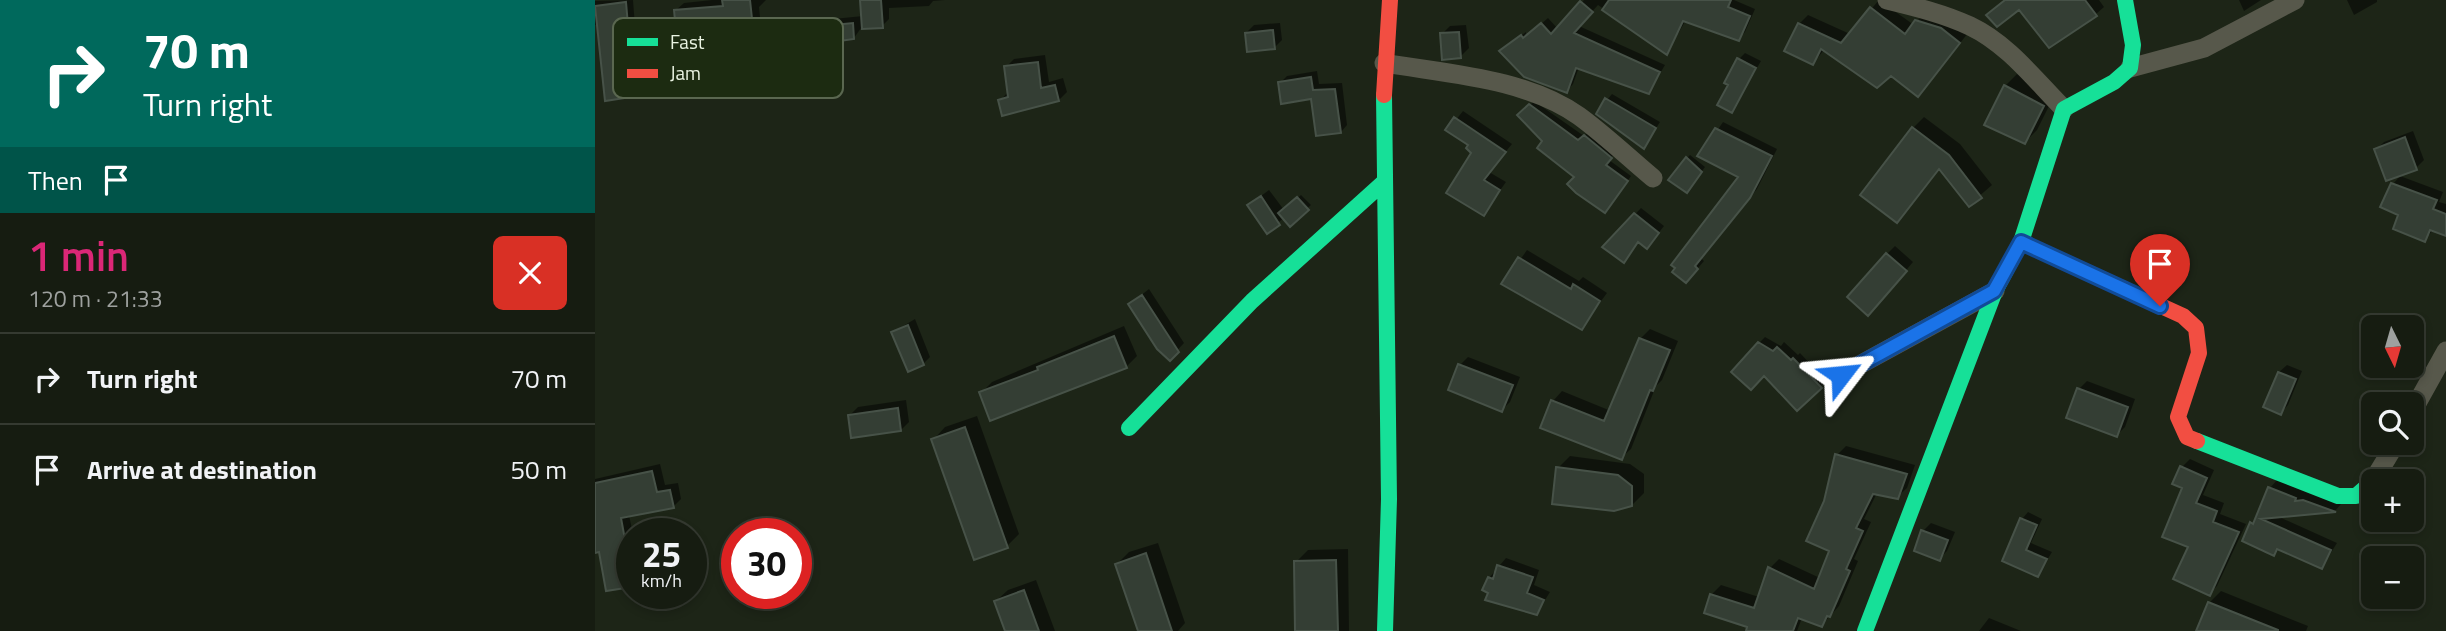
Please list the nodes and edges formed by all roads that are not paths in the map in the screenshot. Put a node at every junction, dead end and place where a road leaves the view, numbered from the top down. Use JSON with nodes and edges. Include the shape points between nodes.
{"nodes":[{"id":1,"x":1390,"y":0,"type":"edge"},
{"id":2,"x":1888,"y":0,"type":"edge"},
{"id":3,"x":2125,"y":0,"type":"edge"},
{"id":4,"x":2295,"y":0,"type":"edge"},
{"id":5,"x":1384,"y":63,"type":"junction"},
{"id":6,"x":2130,"y":68,"type":"junction"},
{"id":7,"x":2064,"y":109,"type":"junction"},
{"id":8,"x":1653,"y":178,"type":"dead end"},
{"id":9,"x":1384,"y":182,"type":"junction"},
{"id":10,"x":2021,"y":242,"type":"junction"},
{"id":11,"x":1994,"y":291,"type":"junction"},
{"id":12,"x":2446,"y":351,"type":"edge"},
{"id":13,"x":1841,"y":375,"type":"dead end"},
{"id":14,"x":2423,"y":392,"type":"edge"},
{"id":15,"x":1129,"y":428,"type":"dead end"},
{"id":16,"x":2361,"y":492,"type":"edge"},
{"id":17,"x":1385,"y":631,"type":"edge"},
{"id":18,"x":1865,"y":631,"type":"edge"}],
"edges":[{"from":1,"to":5,"type":"street"},
{"from":2,"to":7,"type":"street","via":[[1972,27],[2006,50]]},
{"from":3,"to":6,"type":"street","via":[[2133,44]]},
{"from":4,"to":6,"type":"street","via":[[2204,48]]},
{"from":5,"to":8,"type":"street","via":[[1536,94],[1578,115]]},
{"from":5,"to":9,"type":"street"},
{"from":6,"to":7,"type":"street"},
{"from":7,"to":10,"type":"street"},
{"from":9,"to":15,"type":"street","via":[[1312,241],[1242,308]]},
{"from":9,"to":17,"type":"street","via":[[1389,499]]},
{"from":10,"to":11,"type":"street"},
{"from":10,"to":16,"type":"street","via":[[2183,316],[2196,328],[2199,353],[2178,417],[2187,437],[2338,496]]},
{"from":11,"to":13,"type":"street"},
{"from":11,"to":18,"type":"street"},
{"from":12,"to":14,"type":"street"}]}
